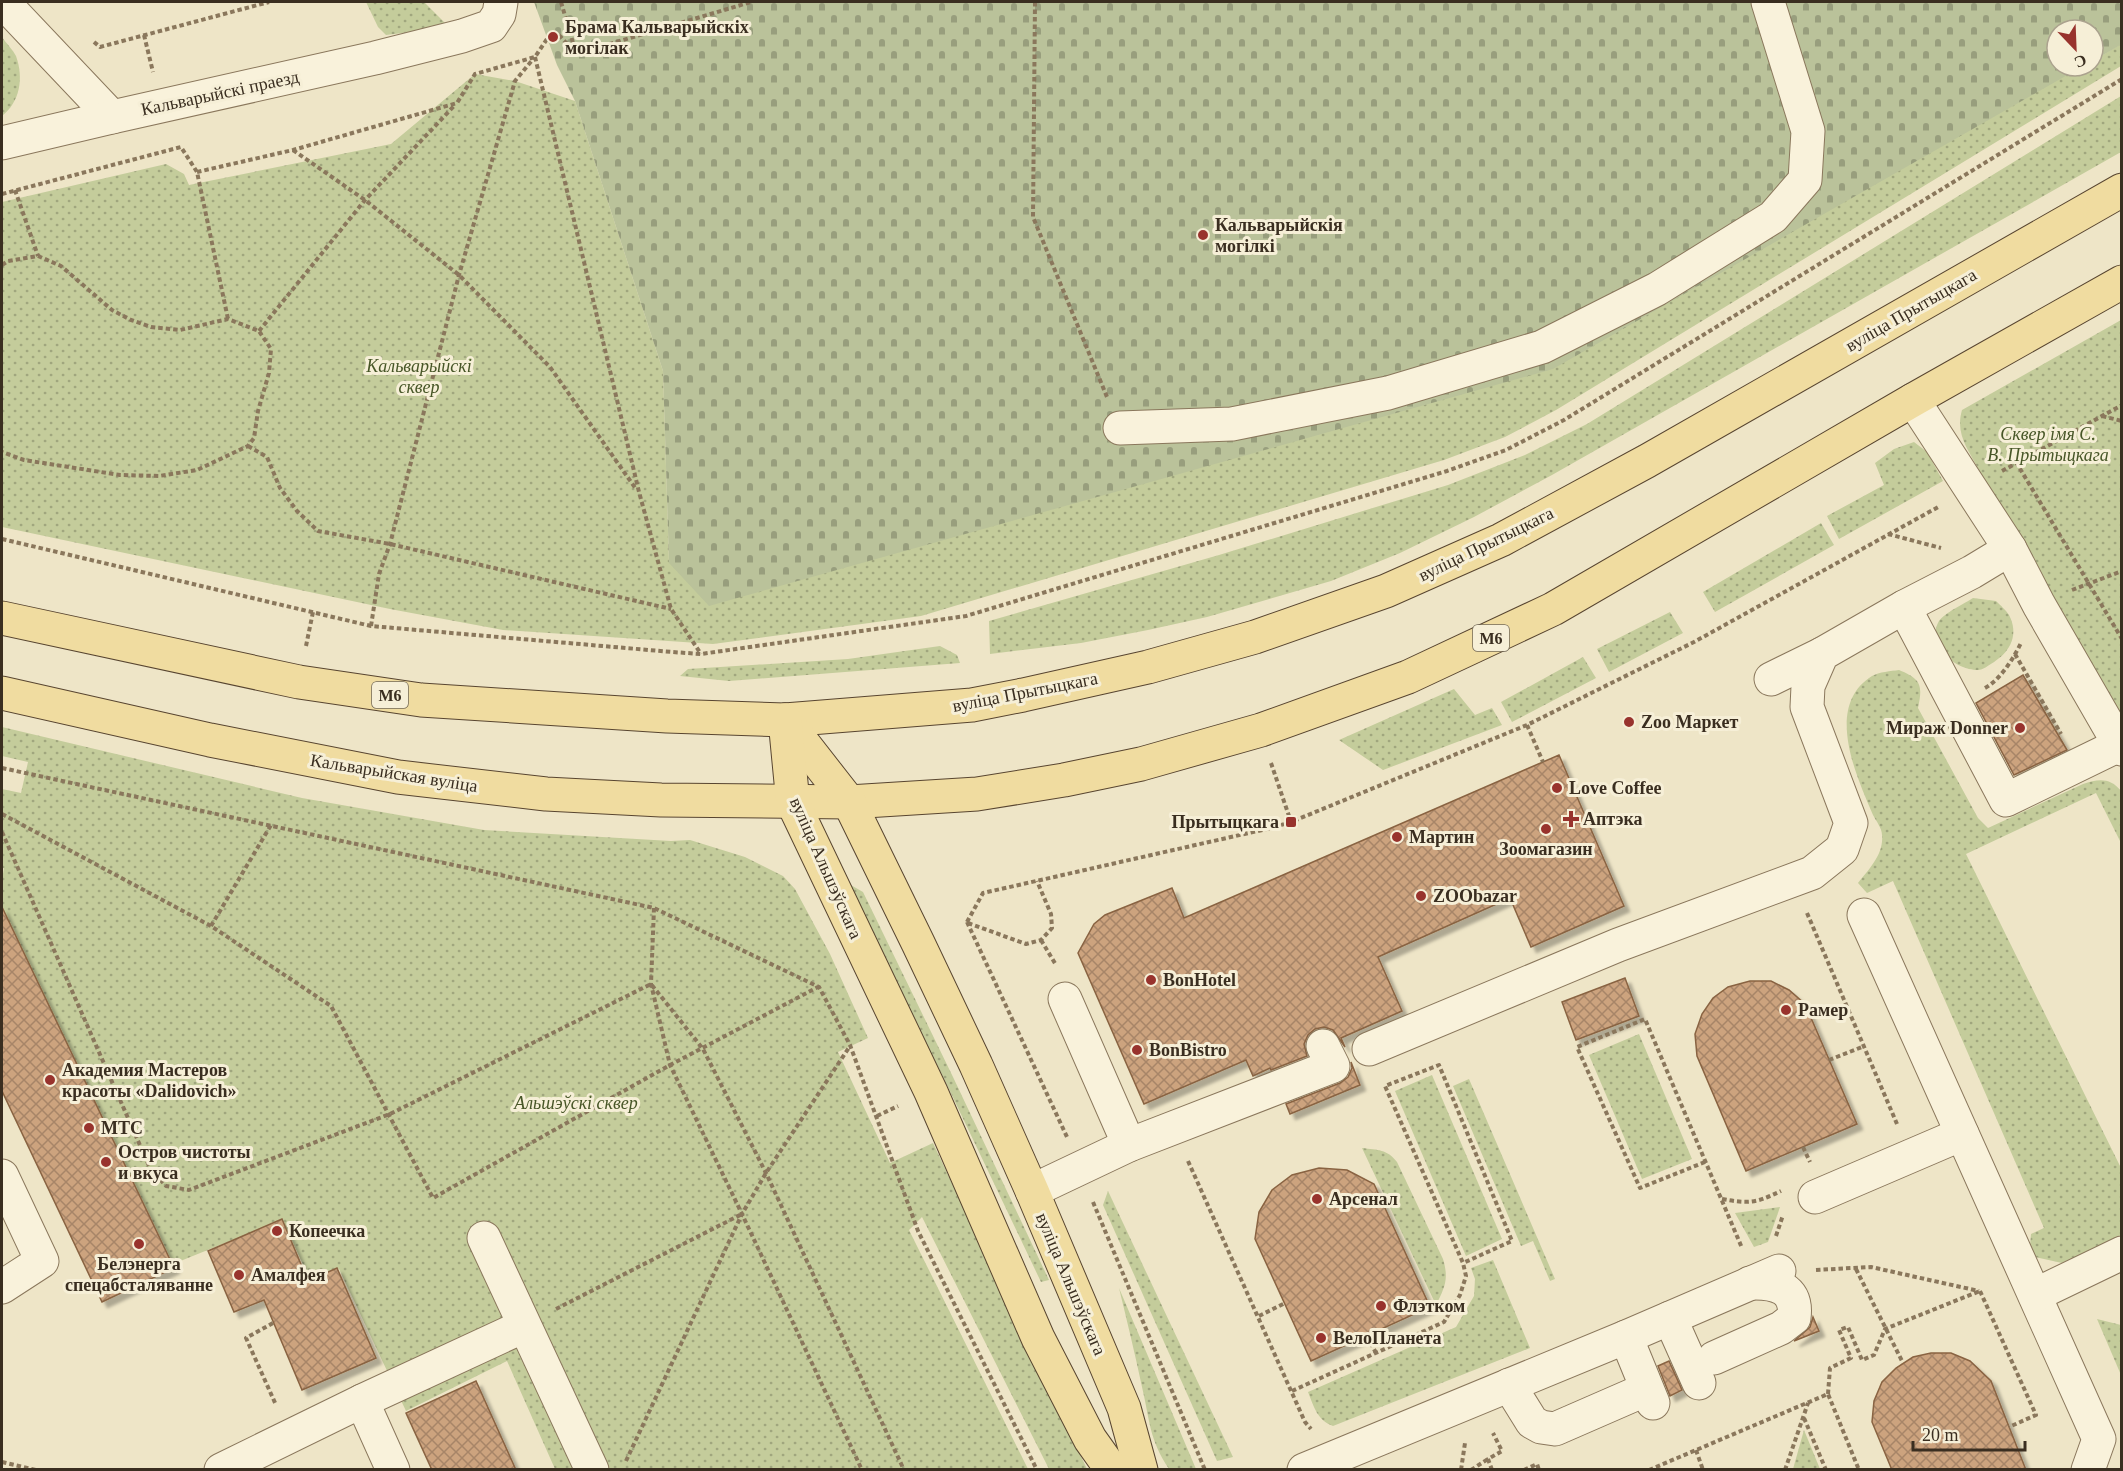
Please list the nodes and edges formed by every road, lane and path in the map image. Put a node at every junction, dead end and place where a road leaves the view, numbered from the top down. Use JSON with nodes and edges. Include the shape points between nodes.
{"nodes":[{"id":1,"x":3,"y":2,"type":"edge"},
{"id":2,"x":269,"y":2,"type":"edge"},
{"id":3,"x":501,"y":2,"type":"edge"},
{"id":4,"x":561,"y":2,"type":"edge"},
{"id":5,"x":751,"y":2,"type":"edge"},
{"id":6,"x":1035,"y":2,"type":"edge"},
{"id":7,"x":1768,"y":2,"type":"edge"},
{"id":8,"x":559,"y":34,"type":"dead end"},
{"id":9,"x":547,"y":39,"type":"dead end"},
{"id":10,"x":92,"y":41,"type":"dead end"},
{"id":11,"x":576,"y":54,"type":"junction"},
{"id":12,"x":535,"y":57,"type":"junction"},
{"id":13,"x":2121,"y":79,"type":"edge"},
{"id":14,"x":457,"y":103,"type":"junction"},
{"id":15,"x":112,"y":117,"type":"junction"},
{"id":16,"x":2,"y":143,"type":"edge"},
{"id":17,"x":294,"y":150,"type":"junction"},
{"id":18,"x":197,"y":172,"type":"junction"},
{"id":19,"x":15,"y":190,"type":"junction"},
{"id":20,"x":2121,"y":190,"type":"edge"},
{"id":21,"x":2,"y":194,"type":"edge"},
{"id":22,"x":365,"y":200,"type":"junction"},
{"id":23,"x":38,"y":256,"type":"junction"},
{"id":24,"x":2,"y":265,"type":"edge"},
{"id":25,"x":459,"y":275,"type":"junction"},
{"id":26,"x":2121,"y":282,"type":"edge"},
{"id":27,"x":228,"y":319,"type":"junction"},
{"id":28,"x":259,"y":331,"type":"junction"},
{"id":29,"x":1913,"y":400,"type":"junction"},
{"id":30,"x":2121,"y":405,"type":"edge"},
{"id":31,"x":2102,"y":416,"type":"junction"},
{"id":32,"x":2121,"y":421,"type":"edge"},
{"id":33,"x":1120,"y":428,"type":"joint"},
{"id":34,"x":248,"y":446,"type":"junction"},
{"id":35,"x":4,"y":452,"type":"edge"},
{"id":36,"x":2,"y":457,"type":"edge"},
{"id":37,"x":2016,"y":462,"type":"junction"},
{"id":38,"x":1972,"y":490,"type":"junction"},
{"id":39,"x":639,"y":492,"type":"junction"},
{"id":40,"x":1888,"y":534,"type":"junction"},
{"id":41,"x":2,"y":539,"type":"edge"},
{"id":42,"x":390,"y":544,"type":"junction"},
{"id":43,"x":2010,"y":549,"type":"junction"},
{"id":44,"x":1972,"y":572,"type":"junction"},
{"id":45,"x":1904,"y":607,"type":"junction"},
{"id":46,"x":671,"y":609,"type":"junction"},
{"id":47,"x":2,"y":618,"type":"edge"},
{"id":48,"x":371,"y":626,"type":"junction"},
{"id":49,"x":2021,"y":633,"type":"dead end"},
{"id":50,"x":2121,"y":639,"type":"edge"},
{"id":51,"x":701,"y":654,"type":"junction"},
{"id":52,"x":2015,"y":654,"type":"junction"},
{"id":53,"x":1977,"y":692,"type":"dead end"},
{"id":54,"x":2,"y":693,"type":"edge"},
{"id":55,"x":785,"y":720,"type":"junction"},
{"id":56,"x":1527,"y":725,"type":"junction"},
{"id":57,"x":1261,"y":730,"type":"junction"},
{"id":58,"x":2120,"y":747,"type":"edge"},
{"id":59,"x":1543,"y":762,"type":"dead end"},
{"id":60,"x":2078,"y":764,"type":"junction"},
{"id":61,"x":2,"y":768,"type":"edge"},
{"id":62,"x":849,"y":802,"type":"junction"},
{"id":63,"x":793,"y":803,"type":"junction"},
{"id":64,"x":2,"y":814,"type":"edge"},
{"id":65,"x":1291,"y":822,"type":"junction"},
{"id":66,"x":271,"y":825,"type":"junction"},
{"id":67,"x":2,"y":832,"type":"edge"},
{"id":68,"x":1037,"y":881,"type":"junction"},
{"id":69,"x":1804,"y":907,"type":"dead end"},
{"id":70,"x":654,"y":908,"type":"junction"},
{"id":71,"x":1864,"y":915,"type":"dead end"},
{"id":72,"x":211,"y":926,"type":"junction"},
{"id":73,"x":651,"y":984,"type":"junction"},
{"id":74,"x":819,"y":987,"type":"junction"},
{"id":75,"x":1065,"y":999,"type":"dead end"},
{"id":76,"x":850,"y":1045,"type":"junction"},
{"id":77,"x":703,"y":1049,"type":"junction"},
{"id":78,"x":1369,"y":1049,"type":"dead end"},
{"id":79,"x":1313,"y":1058,"type":"dead end"},
{"id":80,"x":1829,"y":1060,"type":"dead end"},
{"id":81,"x":670,"y":1065,"type":"junction"},
{"id":82,"x":390,"y":1114,"type":"junction"},
{"id":83,"x":1962,"y":1134,"type":"junction"},
{"id":84,"x":1129,"y":1145,"type":"junction"},
{"id":85,"x":1185,"y":1155,"type":"dead end"},
{"id":86,"x":1705,"y":1162,"type":"junction"},
{"id":87,"x":766,"y":1173,"type":"junction"},
{"id":88,"x":2,"y":1176,"type":"edge"},
{"id":89,"x":1032,"y":1191,"type":"junction"},
{"id":90,"x":1801,"y":1202,"type":"joint"},
{"id":91,"x":742,"y":1214,"type":"junction"},
{"id":92,"x":1775,"y":1237,"type":"dead end"},
{"id":93,"x":484,"y":1238,"type":"dead end"},
{"id":94,"x":2121,"y":1253,"type":"edge"},
{"id":95,"x":1463,"y":1263,"type":"junction"},
{"id":96,"x":1758,"y":1269,"type":"junction"},
{"id":97,"x":1856,"y":1269,"type":"junction"},
{"id":98,"x":2,"y":1287,"type":"edge"},
{"id":99,"x":1980,"y":1291,"type":"junction"},
{"id":100,"x":2035,"y":1295,"type":"junction"},
{"id":101,"x":1285,"y":1303,"type":"dead end"},
{"id":102,"x":1258,"y":1316,"type":"junction"},
{"id":103,"x":1670,"y":1318,"type":"junction"},
{"id":104,"x":273,"y":1323,"type":"dead end"},
{"id":105,"x":524,"y":1326,"type":"junction"},
{"id":106,"x":1885,"y":1329,"type":"junction"},
{"id":107,"x":1367,"y":1336,"type":"dead end"},
{"id":108,"x":1626,"y":1337,"type":"junction"},
{"id":109,"x":1376,"y":1353,"type":"junction"},
{"id":110,"x":1903,"y":1363,"type":"dead end"},
{"id":111,"x":1509,"y":1385,"type":"junction"},
{"id":112,"x":1292,"y":1391,"type":"junction"},
{"id":113,"x":1828,"y":1394,"type":"junction"},
{"id":114,"x":362,"y":1401,"type":"junction"},
{"id":115,"x":1808,"y":1402,"type":"junction"},
{"id":116,"x":1803,"y":1417,"type":"junction"},
{"id":117,"x":2008,"y":1427,"type":"dead end"},
{"id":118,"x":290,"y":1436,"type":"junction"},
{"id":119,"x":1317,"y":1437,"type":"dead end"},
{"id":120,"x":1465,"y":1440,"type":"dead end"},
{"id":121,"x":1696,"y":1450,"type":"junction"},
{"id":122,"x":1488,"y":1459,"type":"dead end"},
{"id":123,"x":2,"y":1462,"type":"edge"},
{"id":124,"x":36,"y":1470,"type":"edge"},
{"id":125,"x":221,"y":1470,"type":"edge"},
{"id":126,"x":393,"y":1470,"type":"edge"},
{"id":127,"x":592,"y":1470,"type":"edge"},
{"id":128,"x":622,"y":1470,"type":"edge"},
{"id":129,"x":862,"y":1470,"type":"edge"},
{"id":130,"x":904,"y":1470,"type":"edge"},
{"id":131,"x":1037,"y":1470,"type":"edge"},
{"id":132,"x":1112,"y":1470,"type":"edge"},
{"id":133,"x":1141,"y":1470,"type":"edge"},
{"id":134,"x":1304,"y":1470,"type":"edge"},
{"id":135,"x":1461,"y":1470,"type":"edge"},
{"id":136,"x":1471,"y":1470,"type":"edge"},
{"id":137,"x":1524,"y":1470,"type":"edge"},
{"id":138,"x":1539,"y":1470,"type":"edge"},
{"id":139,"x":1649,"y":1470,"type":"edge"},
{"id":140,"x":1703,"y":1470,"type":"edge"},
{"id":141,"x":1785,"y":1470,"type":"edge"},
{"id":142,"x":1826,"y":1470,"type":"edge"},
{"id":143,"x":1859,"y":1470,"type":"edge"},
{"id":144,"x":2088,"y":1470,"type":"edge"}],
"edges":[{"from":1,"to":15,"type":"street"},
{"from":2,"to":10,"type":"path","via":[[100,47]]},
{"from":3,"to":15,"type":"street","name":"Кальварыйскі праезд","via":[[499,15],[491,26],[439,43]]},
{"from":4,"to":11,"type":"path"},
{"from":5,"to":11,"type":"path"},
{"from":6,"to":33,"type":"path","via":[[1033,217]]},
{"from":7,"to":33,"type":"street","via":[[1808,131],[1805,180],[1773,217],[1657,289],[1542,347],[1388,393],[1232,424]]},
{"from":8,"to":11,"type":"path"},
{"from":9,"to":12,"type":"path"},
{"from":12,"to":14,"type":"path","via":[[476,74]]},
{"from":12,"to":25,"type":"path","via":[[515,81]]},
{"from":12,"to":39,"type":"path"},
{"from":13,"to":51,"type":"path","via":[[1564,420],[1506,450],[966,616]]},
{"from":14,"to":17,"type":"path"},
{"from":14,"to":22,"type":"path"},
{"from":15,"to":16,"type":"street","name":"Кальварыйскі праезд"},
{"from":17,"to":18,"type":"path"},
{"from":17,"to":22,"type":"path"},
{"from":18,"to":19,"type":"path","via":[[181,147]]},
{"from":18,"to":27,"type":"path"},
{"from":19,"to":21,"type":"path"},
{"from":19,"to":23,"type":"path"},
{"from":20,"to":55,"type":"main road","name":"вуліца Прытыцкага","number":"М6","via":[[1668,449],[1501,540],[1386,591],[1233,643],[1023,695],[972,705]]},
{"from":22,"to":25,"type":"path"},
{"from":22,"to":28,"type":"path"},
{"from":23,"to":24,"type":"path"},
{"from":23,"to":27,"type":"path","via":[[61,266],[130,321],[180,330]]},
{"from":25,"to":39,"type":"path","via":[[550,367]]},
{"from":25,"to":42,"type":"path"},
{"from":26,"to":29,"type":"main road","number":"М6"},
{"from":27,"to":28,"type":"path"},
{"from":28,"to":34,"type":"path","via":[[271,349],[269,373],[254,438]]},
{"from":29,"to":38,"type":"street"},
{"from":29,"to":57,"type":"main road","number":"М6","via":[[1553,609],[1408,677]]},
{"from":30,"to":31,"type":"path"},
{"from":31,"to":32,"type":"path"},
{"from":31,"to":37,"type":"path"},
{"from":34,"to":35,"type":"path","via":[[197,470],[159,476],[62,467]]},
{"from":34,"to":42,"type":"path","via":[[267,457],[280,488],[318,531]]},
{"from":35,"to":36,"type":"path"},
{"from":37,"to":38,"type":"path"},
{"from":37,"to":50,"type":"path"},
{"from":38,"to":40,"type":"path"},
{"from":38,"to":43,"type":"street"},
{"from":39,"to":46,"type":"path"},
{"from":40,"to":44,"type":"path","via":[[1962,553]]},
{"from":40,"to":56,"type":"path","via":[[1694,642]]},
{"from":41,"to":48,"type":"path"},
{"from":42,"to":46,"type":"path"},
{"from":42,"to":48,"type":"path"},
{"from":43,"to":44,"type":"street"},
{"from":43,"to":58,"type":"street"},
{"from":44,"to":45,"type":"street"},
{"from":45,"to":60,"type":"street","via":[[2006,800]]},
{"from":45,"to":78,"type":"street","via":[[1822,654],[1786,689],[1807,707],[1808,741],[1851,823],[1842,849],[1812,873],[1618,945]]},
{"from":46,"to":51,"type":"path"},
{"from":47,"to":55,"type":"main road","number":"М6","via":[[298,682],[421,700]]},
{"from":48,"to":51,"type":"path"},
{"from":49,"to":52,"type":"path"},
{"from":52,"to":53,"type":"path","via":[[1993,683]]},
{"from":52,"to":60,"type":"path"},
{"from":54,"to":63,"type":"main road","name":"Кальварыйская вуліца","number":"М6","via":[[398,777],[546,794]]},
{"from":55,"to":62,"type":"main road","name":"вуліца Альшэўскага"},
{"from":55,"to":63,"type":"main road","name":"вуліца Альшэўскага"},
{"from":56,"to":59,"type":"path"},
{"from":56,"to":65,"type":"path"},
{"from":57,"to":62,"type":"main road","number":"М6","via":[[1141,764],[1064,780],[977,794]]},
{"from":57,"to":65,"type":"path"},
{"from":58,"to":60,"type":"street"},
{"from":61,"to":66,"type":"path"},
{"from":62,"to":63,"type":"main road","number":"М6"},
{"from":62,"to":89,"type":"main road","name":"вуліца Альшэўскага"},
{"from":63,"to":132,"type":"main road","name":"вуліца Альшэўскага","via":[[931,1092],[1038,1338],[1090,1440]]},
{"from":64,"to":72,"type":"path"},
{"from":65,"to":68,"type":"path"},
{"from":66,"to":70,"type":"path"},
{"from":66,"to":72,"type":"path"},
{"from":67,"to":82,"type":"path","via":[[150,1168],[166,1186],[189,1190]]},
{"from":68,"to":68,"type":"path","via":[[983,893],[967,922],[1026,944],[1041,940],[1053,928]]},
{"from":69,"to":80,"type":"path","via":[[1862,1047]]},
{"from":70,"to":73,"type":"path"},
{"from":70,"to":74,"type":"path"},
{"from":71,"to":83,"type":"street"},
{"from":72,"to":82,"type":"path","via":[[331,1006]]},
{"from":73,"to":77,"type":"path"},
{"from":73,"to":81,"type":"path"},
{"from":73,"to":82,"type":"path"},
{"from":74,"to":76,"type":"path"},
{"from":74,"to":77,"type":"path"},
{"from":75,"to":84,"type":"street"},
{"from":76,"to":87,"type":"path"},
{"from":76,"to":131,"type":"path","via":[[918,1230]]},
{"from":77,"to":81,"type":"path"},
{"from":77,"to":87,"type":"path"},
{"from":79,"to":84,"type":"street"},
{"from":81,"to":82,"type":"path","via":[[433,1198]]},
{"from":81,"to":91,"type":"path"},
{"from":83,"to":90,"type":"street"},
{"from":83,"to":100,"type":"street"},
{"from":84,"to":89,"type":"street"},
{"from":85,"to":102,"type":"path"},
{"from":86,"to":86,"type":"path","via":[[1645,1019],[1577,1047],[1640,1188]]},
{"from":86,"to":96,"type":"path"},
{"from":87,"to":91,"type":"path"},
{"from":87,"to":130,"type":"path"},
{"from":88,"to":98,"type":"street","via":[[42,1261]]},
{"from":89,"to":133,"type":"main road","name":"вуліца Альшэўскага","via":[[1124,1408]]},
{"from":90,"to":92,"type":"path"},
{"from":91,"to":105,"type":"path"},
{"from":91,"to":128,"type":"path"},
{"from":91,"to":129,"type":"path"},
{"from":93,"to":105,"type":"street"},
{"from":94,"to":100,"type":"street"},
{"from":95,"to":95,"type":"path","via":[[1512,1241],[1439,1065],[1385,1086]]},
{"from":95,"to":109,"type":"path","via":[[1466,1276],[1460,1295],[1444,1322]]},
{"from":96,"to":97,"type":"path"},
{"from":96,"to":103,"type":"street"},
{"from":96,"to":103,"type":"street","via":[[1791,1294],[1796,1306],[1794,1318],[1707,1370]]},
{"from":97,"to":99,"type":"path","via":[[1871,1267]]},
{"from":97,"to":106,"type":"path"},
{"from":99,"to":106,"type":"path"},
{"from":99,"to":117,"type":"path","via":[[2036,1414]]},
{"from":100,"to":144,"type":"street","via":[[2099,1439]]},
{"from":101,"to":102,"type":"path"},
{"from":102,"to":112,"type":"path"},
{"from":103,"to":108,"type":"street"},
{"from":104,"to":118,"type":"path","via":[[246,1338]]},
{"from":105,"to":114,"type":"street"},
{"from":105,"to":127,"type":"street"},
{"from":106,"to":110,"type":"path"},
{"from":106,"to":113,"type":"path","via":[[1874,1355],[1862,1360],[1848,1326],[1839,1330],[1851,1358],[1830,1368]]},
{"from":107,"to":109,"type":"path"},
{"from":108,"to":111,"type":"street"},
{"from":108,"to":111,"type":"street","via":[[1643,1399],[1555,1429],[1532,1422]]},
{"from":109,"to":112,"type":"path"},
{"from":111,"to":134,"type":"street"},
{"from":112,"to":119,"type":"path","via":[[1305,1422]]},
{"from":113,"to":115,"type":"path"},
{"from":113,"to":143,"type":"path"},
{"from":114,"to":118,"type":"street"},
{"from":114,"to":126,"type":"street"},
{"from":115,"to":116,"type":"path"},
{"from":115,"to":121,"type":"path"},
{"from":116,"to":141,"type":"path"},
{"from":116,"to":142,"type":"path"},
{"from":118,"to":125,"type":"street"},
{"from":120,"to":135,"type":"path"},
{"from":121,"to":139,"type":"path"},
{"from":121,"to":140,"type":"path"},
{"from":122,"to":136,"type":"path"},
{"from":123,"to":124,"type":"path"},
{"from":137,"to":138,"type":"path","via":[[1537,1464]]}]}
